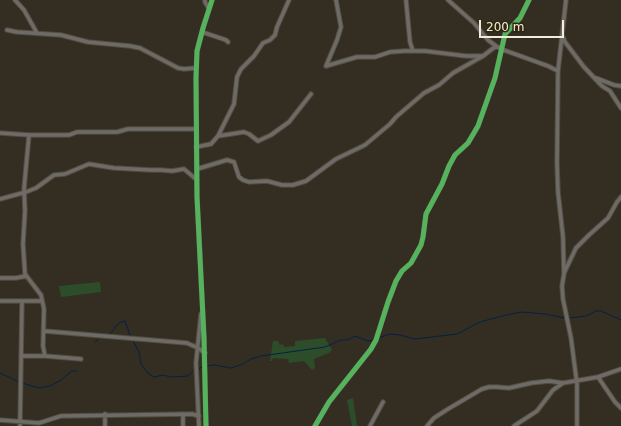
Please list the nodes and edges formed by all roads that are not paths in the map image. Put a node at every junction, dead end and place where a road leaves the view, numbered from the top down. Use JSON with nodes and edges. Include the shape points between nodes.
{"nodes":[{"id":1,"x":15,"y":0,"type":"edge"},
{"id":2,"x":205,"y":0,"type":"edge"},
{"id":3,"x":212,"y":0,"type":"edge"},
{"id":4,"x":289,"y":0,"type":"edge"},
{"id":5,"x":336,"y":0,"type":"edge"},
{"id":6,"x":406,"y":0,"type":"edge"},
{"id":7,"x":448,"y":0,"type":"edge"},
{"id":8,"x":529,"y":0,"type":"edge"},
{"id":9,"x":566,"y":0,"type":"edge"},
{"id":10,"x":209,"y":9,"type":"junction"},
{"id":11,"x":7,"y":30,"type":"dead end"},
{"id":12,"x":202,"y":32,"type":"junction"},
{"id":13,"x":37,"y":33,"type":"junction"},
{"id":14,"x":563,"y":36,"type":"junction"},
{"id":15,"x":228,"y":42,"type":"dead end"},
{"id":16,"x":496,"y":46,"type":"junction"},
{"id":17,"x":502,"y":49,"type":"junction"},
{"id":18,"x":413,"y":51,"type":"junction"},
{"id":19,"x":483,"y":56,"type":"junction"},
{"id":20,"x":196,"y":68,"type":"junction"},
{"id":21,"x":558,"y":71,"type":"junction"},
{"id":22,"x":593,"y":77,"type":"junction"},
{"id":23,"x":621,"y":86,"type":"edge"},
{"id":24,"x":312,"y":94,"type":"dead end"},
{"id":25,"x":621,"y":108,"type":"edge"},
{"id":26,"x":195,"y":129,"type":"junction"},
{"id":27,"x":0,"y":133,"type":"edge"},
{"id":28,"x":29,"y":135,"type":"junction"},
{"id":29,"x":218,"y":136,"type":"junction"},
{"id":30,"x":196,"y":147,"type":"junction"},
{"id":31,"x":197,"y":169,"type":"junction"},
{"id":32,"x":197,"y":180,"type":"junction"},
{"id":33,"x":24,"y":193,"type":"junction"},
{"id":34,"x":621,"y":197,"type":"edge"},
{"id":35,"x":0,"y":199,"type":"edge"},
{"id":36,"x":564,"y":274,"type":"junction"},
{"id":37,"x":26,"y":276,"type":"junction"},
{"id":38,"x":0,"y":278,"type":"edge"},
{"id":39,"x":0,"y":301,"type":"edge"},
{"id":40,"x":22,"y":301,"type":"junction"},
{"id":41,"x":42,"y":301,"type":"junction"},
{"id":42,"x":202,"y":304,"type":"junction"},
{"id":43,"x":44,"y":330,"type":"junction"},
{"id":44,"x":198,"y":348,"type":"junction"},
{"id":45,"x":205,"y":353,"type":"junction"},
{"id":46,"x":21,"y":356,"type":"junction"},
{"id":47,"x":45,"y":356,"type":"junction"},
{"id":48,"x":81,"y":359,"type":"dead end"},
{"id":49,"x":621,"y":369,"type":"edge"},
{"id":50,"x":598,"y":377,"type":"junction"},
{"id":51,"x":577,"y":381,"type":"junction"},
{"id":52,"x":563,"y":383,"type":"junction"},
{"id":53,"x":383,"y":402,"type":"dead end"},
{"id":54,"x":621,"y":408,"type":"edge"},
{"id":55,"x":105,"y":414,"type":"junction"},
{"id":56,"x":183,"y":414,"type":"junction"},
{"id":57,"x":199,"y":416,"type":"junction"},
{"id":58,"x":0,"y":420,"type":"edge"},
{"id":59,"x":20,"y":424,"type":"edge"},
{"id":60,"x":105,"y":426,"type":"edge"},
{"id":61,"x":183,"y":426,"type":"edge"},
{"id":62,"x":199,"y":426,"type":"edge"},
{"id":63,"x":206,"y":426,"type":"edge"},
{"id":64,"x":315,"y":426,"type":"edge"},
{"id":65,"x":370,"y":426,"type":"edge"},
{"id":66,"x":427,"y":426,"type":"edge"},
{"id":67,"x":514,"y":426,"type":"edge"},
{"id":68,"x":577,"y":426,"type":"edge"}],
"edges":[{"from":1,"to":13,"type":"street"},
{"from":2,"to":10,"type":"street"},
{"from":3,"to":10,"type":"street"},
{"from":4,"to":29,"type":"street","via":[[275,35],[263,44],[241,69],[237,77],[234,104]]},
{"from":5,"to":18,"type":"street","via":[[340,26],[326,66],[357,57]]},
{"from":6,"to":18,"type":"street"},
{"from":7,"to":16,"type":"street"},
{"from":8,"to":17,"type":"street","via":[[520,18],[505,34]]},
{"from":9,"to":14,"type":"street"},
{"from":10,"to":12,"type":"street"},
{"from":11,"to":13,"type":"street"},
{"from":12,"to":15,"type":"street"},
{"from":12,"to":20,"type":"street"},
{"from":13,"to":20,"type":"street","via":[[140,48],[178,68]]},
{"from":14,"to":21,"type":"street"},
{"from":14,"to":22,"type":"street"},
{"from":16,"to":17,"type":"street"},
{"from":16,"to":19,"type":"street"},
{"from":17,"to":21,"type":"street"},
{"from":17,"to":64,"type":"street","via":[[478,126],[468,143],[455,155],[427,212],[422,241],[391,293],[376,340],[329,402]]},
{"from":18,"to":19,"type":"street"},
{"from":19,"to":31,"type":"street","via":[[424,93],[365,145],[336,159],[306,181],[294,185],[267,181],[249,182],[239,177],[234,162],[227,160]]},
{"from":20,"to":26,"type":"street"},
{"from":21,"to":36,"type":"street","via":[[557,163]]},
{"from":22,"to":23,"type":"street"},
{"from":22,"to":25,"type":"street","via":[[610,91]]},
{"from":24,"to":29,"type":"street","via":[[289,122],[258,141],[244,132]]},
{"from":26,"to":28,"type":"street"},
{"from":26,"to":30,"type":"street"},
{"from":27,"to":28,"type":"street"},
{"from":28,"to":33,"type":"street"},
{"from":29,"to":30,"type":"street","via":[[211,144]]},
{"from":30,"to":31,"type":"street"},
{"from":31,"to":32,"type":"street"},
{"from":32,"to":33,"type":"street","via":[[184,169],[151,170],[89,164],[65,174],[54,175]]},
{"from":32,"to":42,"type":"street"},
{"from":33,"to":35,"type":"street"},
{"from":33,"to":37,"type":"street","via":[[23,244]]},
{"from":34,"to":36,"type":"street","via":[[608,218],[576,248]]},
{"from":36,"to":51,"type":"street","via":[[563,299]]},
{"from":37,"to":38,"type":"street"},
{"from":37,"to":41,"type":"street","via":[[41,295]]},
{"from":39,"to":40,"type":"street"},
{"from":40,"to":41,"type":"street"},
{"from":40,"to":46,"type":"street"},
{"from":41,"to":43,"type":"street"},
{"from":42,"to":44,"type":"street"},
{"from":42,"to":45,"type":"street"},
{"from":43,"to":44,"type":"street","via":[[187,343]]},
{"from":43,"to":47,"type":"street"},
{"from":44,"to":45,"type":"street"},
{"from":44,"to":57,"type":"street","via":[[196,363]]},
{"from":45,"to":63,"type":"street"},
{"from":46,"to":47,"type":"street"},
{"from":46,"to":59,"type":"street"},
{"from":47,"to":48,"type":"street"},
{"from":49,"to":50,"type":"street"},
{"from":50,"to":51,"type":"street"},
{"from":50,"to":54,"type":"street"},
{"from":51,"to":52,"type":"street"},
{"from":51,"to":68,"type":"street"},
{"from":52,"to":66,"type":"street","via":[[549,381],[515,388],[482,389],[434,418]]},
{"from":52,"to":67,"type":"street","via":[[553,390],[537,411]]},
{"from":53,"to":65,"type":"street"},
{"from":55,"to":56,"type":"street"},
{"from":55,"to":59,"type":"street","via":[[61,416],[40,423]]},
{"from":55,"to":60,"type":"street"},
{"from":56,"to":57,"type":"street"},
{"from":56,"to":61,"type":"street"},
{"from":57,"to":62,"type":"street"},
{"from":58,"to":59,"type":"street"}]}
